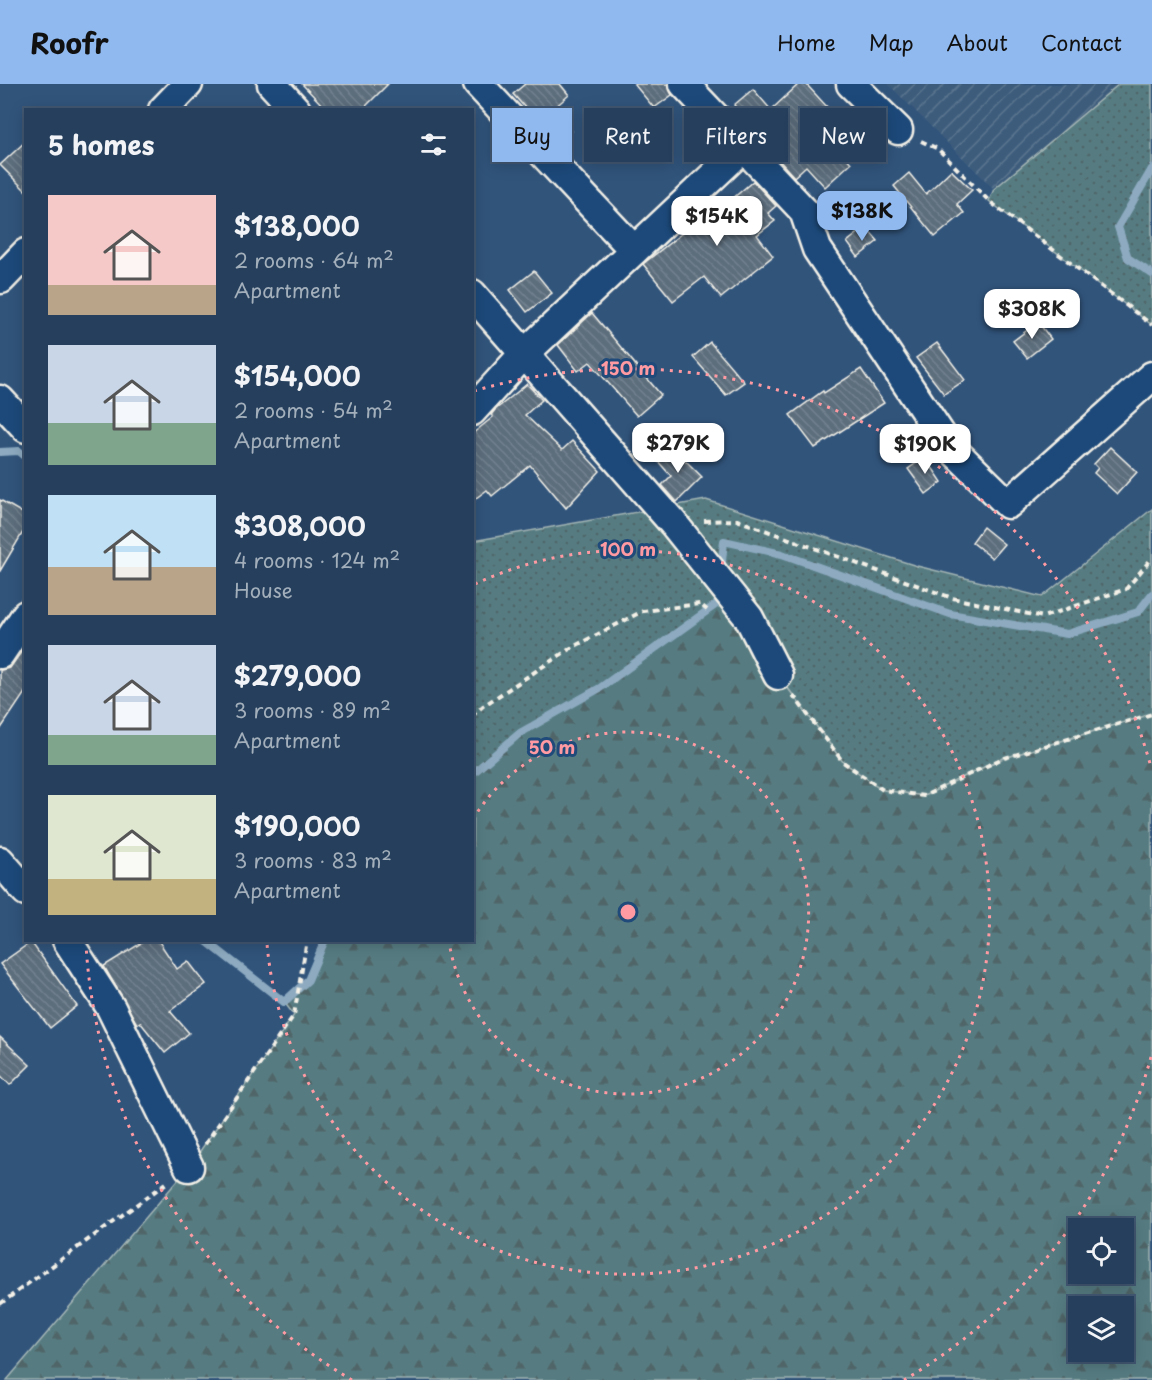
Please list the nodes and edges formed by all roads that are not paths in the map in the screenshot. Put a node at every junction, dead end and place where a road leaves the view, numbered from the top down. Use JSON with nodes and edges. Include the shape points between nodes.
{"nodes":[{"id":1,"x":188,"y":84,"type":"edge"},
{"id":2,"x":272,"y":84,"type":"edge"},
{"id":3,"x":478,"y":84,"type":"edge"},
{"id":4,"x":684,"y":84,"type":"edge"},
{"id":5,"x":851,"y":84,"type":"edge"},
{"id":6,"x":165,"y":108,"type":"edge"},
{"id":7,"x":294,"y":108,"type":"edge"},
{"id":8,"x":707,"y":108,"type":"edge"},
{"id":9,"x":898,"y":130,"type":"road end"},
{"id":10,"x":728,"y":162,"type":"edge"},
{"id":11,"x":758,"y":162,"type":"edge"},
{"id":12,"x":634,"y":250,"type":"junction"},
{"id":13,"x":24,"y":255,"type":"edge"},
{"id":14,"x":1,"y":279,"type":"edge"},
{"id":15,"x":474,"y":296,"type":"edge"},
{"id":16,"x":523,"y":355,"type":"junction"},
{"id":17,"x":1152,"y":376,"type":"edge"},
{"id":18,"x":0,"y":400,"type":"edge"},
{"id":19,"x":474,"y":409,"type":"edge"},
{"id":20,"x":24,"y":426,"type":"edge"},
{"id":21,"x":24,"y":618,"type":"edge"},
{"id":22,"x":0,"y":654,"type":"edge"},
{"id":23,"x":778,"y":675,"type":"road end"},
{"id":24,"x":0,"y":861,"type":"edge"},
{"id":25,"x":24,"y":889,"type":"edge"},
{"id":26,"x":68,"y":942,"type":"edge"},
{"id":27,"x":189,"y":1167,"type":"road end"}],
"edges":[{"from":1,"to":6,"type":"street"},
{"from":2,"to":7,"type":"street"},
{"from":3,"to":12,"type":"street"},
{"from":4,"to":8,"type":"street"},
{"from":5,"to":9,"type":"street"},
{"from":10,"to":12,"type":"street"},
{"from":11,"to":17,"type":"street","via":[[804,211],[817,249],[947,444],[1008,504]]},
{"from":12,"to":16,"type":"street"},
{"from":13,"to":14,"type":"street"},
{"from":15,"to":16,"type":"street"},
{"from":16,"to":19,"type":"street"},
{"from":16,"to":23,"type":"street","via":[[677,529],[749,618]]},
{"from":18,"to":20,"type":"street"},
{"from":21,"to":22,"type":"street"},
{"from":24,"to":25,"type":"street"},
{"from":26,"to":27,"type":"street","via":[[111,1008]]}]}
